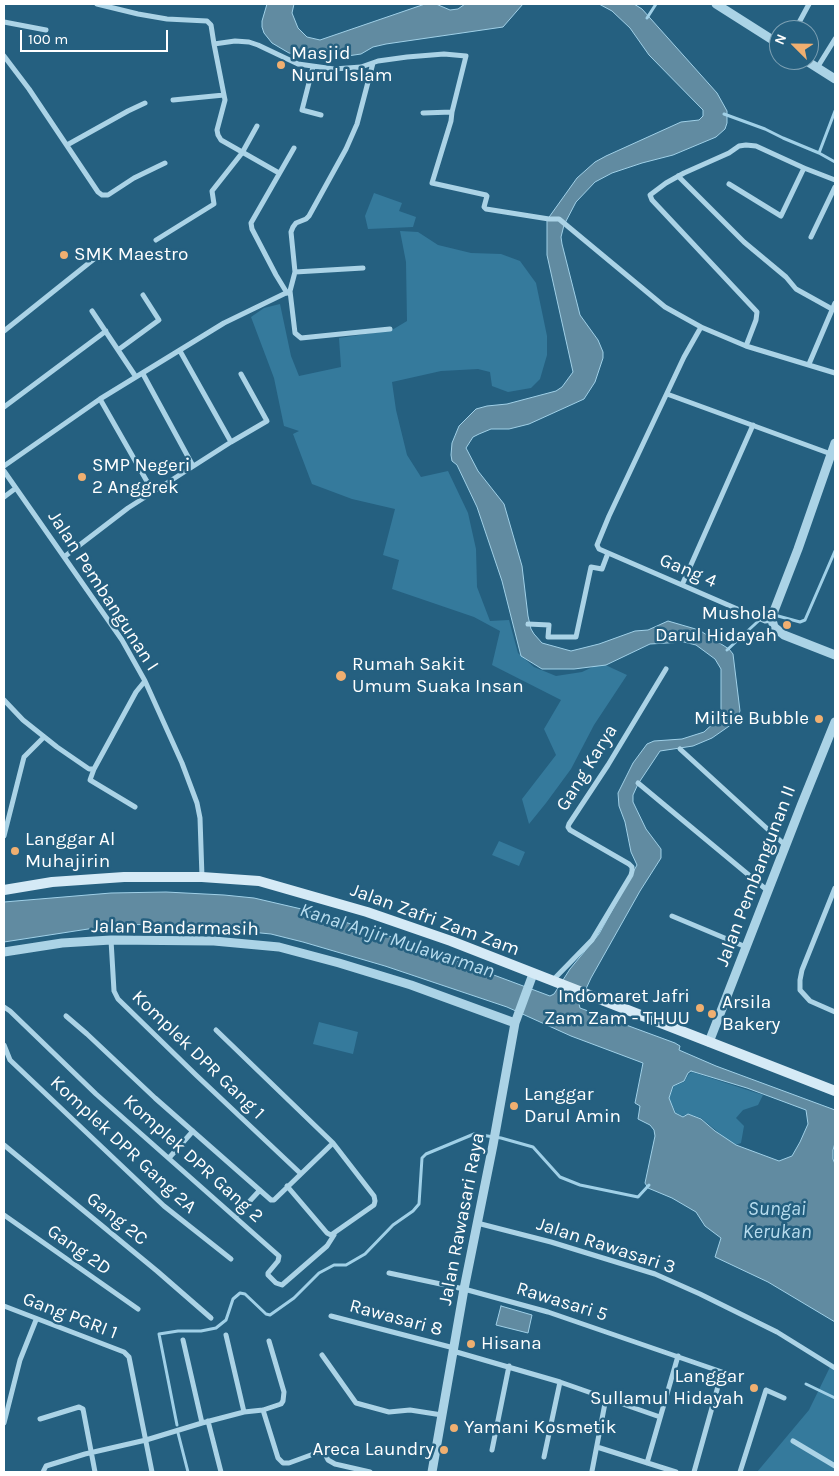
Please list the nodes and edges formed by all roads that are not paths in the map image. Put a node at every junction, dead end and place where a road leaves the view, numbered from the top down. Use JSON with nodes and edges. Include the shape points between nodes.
{"nodes":[{"id":1,"x":96,"y":4,"type":"edge"},
{"id":2,"x":716,"y":4,"type":"edge"},
{"id":3,"x":808,"y":4,"type":"edge"},
{"id":4,"x":727,"y":7,"type":"edge"},
{"id":5,"x":800,"y":20,"type":"edge"},
{"id":6,"x":4,"y":22,"type":"edge"},
{"id":7,"x":46,"y":30,"type":"dead end"},
{"id":8,"x":769,"y":37,"type":"edge"},
{"id":9,"x":835,"y":39,"type":"edge"},
{"id":10,"x":214,"y":44,"type":"junction"},
{"id":11,"x":4,"y":56,"type":"edge"},
{"id":12,"x":373,"y":63,"type":"junction"},
{"id":13,"x":819,"y":65,"type":"edge"},
{"id":14,"x":313,"y":67,"type":"junction"},
{"id":15,"x":819,"y":69,"type":"edge"},
{"id":16,"x":835,"y":79,"type":"edge"},
{"id":17,"x":224,"y":95,"type":"junction"},
{"id":18,"x":173,"y":100,"type":"dead end"},
{"id":19,"x":145,"y":103,"type":"dead end"},
{"id":20,"x":452,"y":112,"type":"junction"},
{"id":21,"x":423,"y":113,"type":"dead end"},
{"id":22,"x":321,"y":115,"type":"dead end"},
{"id":23,"x":257,"y":126,"type":"dead end"},
{"id":24,"x":67,"y":145,"type":"junction"},
{"id":25,"x":294,"y":148,"type":"dead end"},
{"id":26,"x":242,"y":153,"type":"junction"},
{"id":27,"x":165,"y":163,"type":"dead end"},
{"id":28,"x":804,"y":168,"type":"junction"},
{"id":29,"x":280,"y":174,"type":"junction"},
{"id":30,"x":678,"y":176,"type":"junction"},
{"id":31,"x":835,"y":180,"type":"edge"},
{"id":32,"x":729,"y":184,"type":"dead end"},
{"id":33,"x":835,"y":187,"type":"edge"},
{"id":34,"x":811,"y":237,"type":"dead end"},
{"id":35,"x":156,"y":240,"type":"dead end"},
{"id":36,"x":100,"y":255,"type":"dead end"},
{"id":37,"x":363,"y":268,"type":"dead end"},
{"id":38,"x":295,"y":272,"type":"junction"},
{"id":39,"x":289,"y":292,"type":"junction"},
{"id":40,"x":143,"y":295,"type":"dead end"},
{"id":41,"x":835,"y":303,"type":"edge"},
{"id":42,"x":832,"y":309,"type":"junction"},
{"id":43,"x":92,"y":311,"type":"dead end"},
{"id":44,"x":701,"y":327,"type":"junction"},
{"id":45,"x":390,"y":328,"type":"dead end"},
{"id":46,"x":4,"y":331,"type":"edge"},
{"id":47,"x":106,"y":332,"type":"junction"},
{"id":48,"x":746,"y":346,"type":"junction"},
{"id":49,"x":118,"y":350,"type":"junction"},
{"id":50,"x":180,"y":351,"type":"junction"},
{"id":51,"x":809,"y":364,"type":"junction"},
{"id":52,"x":835,"y":372,"type":"edge"},
{"id":53,"x":142,"y":374,"type":"junction"},
{"id":54,"x":241,"y":374,"type":"dead end"},
{"id":55,"x":136,"y":377,"type":"junction"},
{"id":56,"x":667,"y":394,"type":"junction"},
{"id":57,"x":100,"y":399,"type":"junction"},
{"id":58,"x":4,"y":407,"type":"edge"},
{"id":59,"x":754,"y":425,"type":"junction"},
{"id":60,"x":231,"y":442,"type":"junction"},
{"id":61,"x":835,"y":442,"type":"edge"},
{"id":62,"x":831,"y":454,"type":"junction"},
{"id":63,"x":4,"y":466,"type":"edge"},
{"id":64,"x":193,"y":466,"type":"junction"},
{"id":65,"x":4,"y":471,"type":"edge"},
{"id":66,"x":16,"y":488,"type":"junction"},
{"id":67,"x":153,"y":492,"type":"junction"},
{"id":68,"x":4,"y":496,"type":"edge"},
{"id":69,"x":608,"y":553,"type":"junction"},
{"id":70,"x":64,"y":557,"type":"junction"},
{"id":71,"x":682,"y":586,"type":"junction"},
{"id":72,"x":770,"y":617,"type":"junction"},
{"id":73,"x":528,"y":624,"type":"dead end"},
{"id":74,"x":835,"y":654,"type":"edge"},
{"id":75,"x":666,"y":669,"type":"dead end"},
{"id":76,"x":145,"y":681,"type":"junction"},
{"id":77,"x":4,"y":700,"type":"edge"},
{"id":78,"x":835,"y":722,"type":"edge"},
{"id":79,"x":44,"y":737,"type":"junction"},
{"id":80,"x":680,"y":749,"type":"dead end"},
{"id":81,"x":94,"y":769,"type":"junction"},
{"id":82,"x":638,"y":783,"type":"dead end"},
{"id":83,"x":135,"y":807,"type":"dead end"},
{"id":84,"x":4,"y":836,"type":"edge"},
{"id":85,"x":785,"y":846,"type":"junction"},
{"id":86,"x":202,"y":877,"type":"junction"},
{"id":87,"x":835,"y":888,"type":"edge"},
{"id":88,"x":4,"y":890,"type":"edge"},
{"id":89,"x":768,"y":891,"type":"junction"},
{"id":90,"x":672,"y":916,"type":"dead end"},
{"id":91,"x":111,"y":940,"type":"junction"},
{"id":92,"x":746,"y":947,"type":"junction"},
{"id":93,"x":4,"y":952,"type":"edge"},
{"id":94,"x":532,"y":978,"type":"junction"},
{"id":95,"x":555,"y":982,"type":"junction"},
{"id":96,"x":4,"y":1007,"type":"edge"},
{"id":97,"x":835,"y":1012,"type":"edge"},
{"id":98,"x":66,"y":1016,"type":"dead end"},
{"id":99,"x":515,"y":1020,"type":"junction"},
{"id":100,"x":216,"y":1030,"type":"dead end"},
{"id":101,"x":709,"y":1042,"type":"junction"},
{"id":102,"x":4,"y":1045,"type":"edge"},
{"id":103,"x":835,"y":1091,"type":"edge"},
{"id":104,"x":193,"y":1131,"type":"junction"},
{"id":105,"x":333,"y":1143,"type":"junction"},
{"id":106,"x":4,"y":1145,"type":"edge"},
{"id":107,"x":169,"y":1158,"type":"junction"},
{"id":108,"x":300,"y":1173,"type":"junction"},
{"id":109,"x":288,"y":1186,"type":"junction"},
{"id":110,"x":260,"y":1190,"type":"junction"},
{"id":111,"x":4,"y":1215,"type":"edge"},
{"id":112,"x":236,"y":1217,"type":"junction"},
{"id":113,"x":477,"y":1224,"type":"junction"},
{"id":114,"x":334,"y":1235,"type":"junction"},
{"id":115,"x":230,"y":1259,"type":"dead end"},
{"id":116,"x":389,"y":1273,"type":"dead end"},
{"id":117,"x":464,"y":1289,"type":"junction"},
{"id":118,"x":4,"y":1306,"type":"edge"},
{"id":119,"x":138,"y":1309,"type":"dead end"},
{"id":120,"x":332,"y":1316,"type":"dead end"},
{"id":121,"x":211,"y":1318,"type":"dead end"},
{"id":122,"x":36,"y":1320,"type":"junction"},
{"id":123,"x":226,"y":1335,"type":"dead end"},
{"id":124,"x":183,"y":1340,"type":"dead end"},
{"id":125,"x":270,"y":1341,"type":"dead end"},
{"id":126,"x":453,"y":1350,"type":"junction"},
{"id":127,"x":322,"y":1355,"type":"dead end"},
{"id":128,"x":678,"y":1356,"type":"junction"},
{"id":129,"x":509,"y":1366,"type":"junction"},
{"id":130,"x":835,"y":1368,"type":"edge"},
{"id":131,"x":560,"y":1382,"type":"junction"},
{"id":132,"x":606,"y":1398,"type":"junction"},
{"id":133,"x":784,"y":1398,"type":"dead end"},
{"id":134,"x":263,"y":1410,"type":"junction"},
{"id":135,"x":244,"y":1412,"type":"junction"},
{"id":136,"x":442,"y":1415,"type":"junction"},
{"id":137,"x":660,"y":1417,"type":"junction"},
{"id":138,"x":40,"y":1419,"type":"dead end"},
{"id":139,"x":208,"y":1421,"type":"junction"},
{"id":140,"x":4,"y":1423,"type":"edge"},
{"id":141,"x":202,"y":1423,"type":"junction"},
{"id":142,"x":146,"y":1440,"type":"junction"},
{"id":143,"x":793,"y":1441,"type":"dead end"},
{"id":144,"x":597,"y":1448,"type":"junction"},
{"id":145,"x":492,"y":1450,"type":"dead end"},
{"id":146,"x":92,"y":1454,"type":"junction"},
{"id":147,"x":544,"y":1457,"type":"dead end"},
{"id":148,"x":647,"y":1463,"type":"junction"},
{"id":149,"x":835,"y":1466,"type":"edge"},
{"id":150,"x":592,"y":1471,"type":"edge"},
{"id":151,"x":43,"y":1472,"type":"edge"},
{"id":152,"x":95,"y":1472,"type":"edge"},
{"id":153,"x":152,"y":1472,"type":"edge"},
{"id":154,"x":221,"y":1472,"type":"edge"},
{"id":155,"x":370,"y":1472,"type":"edge"},
{"id":156,"x":432,"y":1472,"type":"edge"},
{"id":157,"x":676,"y":1472,"type":"edge"},
{"id":158,"x":694,"y":1472,"type":"edge"},
{"id":159,"x":740,"y":1472,"type":"edge"}],
"edges":[{"from":1,"to":10,"type":"street","via":[[167,19],[207,21],[211,25]]},
{"from":2,"to":4,"type":"street"},
{"from":3,"to":5,"type":"street"},
{"from":4,"to":8,"type":"street"},
{"from":6,"to":7,"type":"street"},
{"from":9,"to":13,"type":"street"},
{"from":10,"to":14,"type":"street","via":[[258,44],[298,64]]},
{"from":10,"to":17,"type":"street"},
{"from":11,"to":24,"type":"street"},
{"from":12,"to":14,"type":"street","via":[[347,70]]},
{"from":12,"to":20,"type":"street","via":[[444,54],[466,56]]},
{"from":12,"to":38,"type":"street","via":[[357,124],[346,150],[309,216],[296,223],[291,232]]},
{"from":14,"to":22,"type":"street","via":[[302,110]]},
{"from":15,"to":16,"type":"street"},
{"from":17,"to":18,"type":"street"},
{"from":17,"to":26,"type":"street","via":[[218,135]]},
{"from":19,"to":24,"type":"street"},
{"from":20,"to":21,"type":"street"},
{"from":20,"to":44,"type":"street","via":[[432,184],[486,195],[486,209],[559,219],[666,307]]},
{"from":23,"to":26,"type":"street"},
{"from":24,"to":27,"type":"street","via":[[98,192],[105,196]]},
{"from":25,"to":29,"type":"street"},
{"from":26,"to":29,"type":"street"},
{"from":26,"to":35,"type":"street","via":[[212,191],[214,204]]},
{"from":28,"to":30,"type":"street","via":[[756,146],[746,145]]},
{"from":28,"to":31,"type":"street"},
{"from":28,"to":32,"type":"street","via":[[781,216]]},
{"from":29,"to":39,"type":"street","via":[[251,223],[276,275]]},
{"from":30,"to":42,"type":"street","via":[[796,289]]},
{"from":30,"to":48,"type":"street","via":[[652,192],[650,198],[757,312]]},
{"from":33,"to":34,"type":"street"},
{"from":36,"to":46,"type":"street"},
{"from":37,"to":38,"type":"street"},
{"from":38,"to":39,"type":"street"},
{"from":39,"to":45,"type":"street","via":[[295,333],[300,338]]},
{"from":39,"to":50,"type":"street","via":[[224,323]]},
{"from":40,"to":49,"type":"street","via":[[160,320]]},
{"from":41,"to":42,"type":"street"},
{"from":42,"to":51,"type":"street"},
{"from":43,"to":47,"type":"street"},
{"from":44,"to":48,"type":"street"},
{"from":44,"to":56,"type":"street"},
{"from":47,"to":49,"type":"street"},
{"from":47,"to":58,"type":"street"},
{"from":48,"to":51,"type":"street"},
{"from":49,"to":55,"type":"street"},
{"from":50,"to":53,"type":"street"},
{"from":50,"to":60,"type":"street"},
{"from":51,"to":52,"type":"street"},
{"from":53,"to":55,"type":"street"},
{"from":53,"to":64,"type":"street"},
{"from":54,"to":60,"type":"street","via":[[267,421]]},
{"from":55,"to":57,"type":"street"},
{"from":56,"to":59,"type":"street"},
{"from":56,"to":69,"type":"street","name":"Gang 4","via":[[597,542],[597,547]]},
{"from":57,"to":63,"type":"street"},
{"from":57,"to":67,"type":"street"},
{"from":59,"to":62,"type":"street"},
{"from":59,"to":71,"type":"street"},
{"from":60,"to":64,"type":"street"},
{"from":61,"to":62,"type":"street"},
{"from":62,"to":72,"type":"street"},
{"from":64,"to":67,"type":"street"},
{"from":65,"to":66,"type":"street","name":"Jalan Pembangunan I"},
{"from":66,"to":68,"type":"street"},
{"from":66,"to":70,"type":"street","name":"Jalan Pembangunan I"},
{"from":67,"to":70,"type":"street"},
{"from":69,"to":71,"type":"street","name":"Gang 4"},
{"from":69,"to":73,"type":"street","via":[[602,569],[591,567],[576,638],[548,637],[549,625]]},
{"from":70,"to":76,"type":"street","name":"Jalan Pembangunan I","via":[[122,640]]},
{"from":71,"to":72,"type":"street","name":"Gang 4","via":[[754,616]]},
{"from":72,"to":74,"type":"street","via":[[784,635]]},
{"from":75,"to":95,"type":"street","name":"Gang Karya","via":[[569,824],[570,830],[632,867],[631,875],[592,940]]},
{"from":76,"to":81,"type":"street"},
{"from":76,"to":86,"type":"street","name":"Jalan Pembangunan I","via":[[197,803]]},
{"from":77,"to":79,"type":"street"},
{"from":78,"to":85,"type":"street","name":"Jalan Pembangunan II"},
{"from":79,"to":81,"type":"street","via":[[89,769]]},
{"from":79,"to":84,"type":"street","via":[[24,757]]},
{"from":80,"to":85,"type":"street"},
{"from":81,"to":83,"type":"street","via":[[90,780]]},
{"from":82,"to":89,"type":"street"},
{"from":85,"to":89,"type":"street","name":"Jalan Pembangunan II"},
{"from":86,"to":88,"type":"main road","name":"Jalan Zafri Zam Zam","via":[[124,877],[52,882]]},
{"from":86,"to":94,"type":"main road","name":"Jalan Zafri Zam Zam","via":[[259,881],[367,912],[451,941]]},
{"from":87,"to":97,"type":"street","via":[[800,980],[800,990],[810,1001]]},
{"from":89,"to":92,"type":"street","name":"Jalan Pembangunan II"},
{"from":90,"to":92,"type":"street"},
{"from":91,"to":93,"type":"street","name":"Jalan Bandarmasih"},
{"from":91,"to":99,"type":"street","name":"Jalan Bandarmasih","via":[[214,941],[279,948],[402,982]]},
{"from":91,"to":108,"type":"street","name":"Komplek DPR Gang 1","via":[[114,991],[118,999]]},
{"from":92,"to":101,"type":"street","name":"Jalan Pembangunan II"},
{"from":94,"to":95,"type":"main road","name":"Jalan Zafri Zam Zam"},
{"from":94,"to":99,"type":"street","name":"Jalan Rawasari Raya"},
{"from":95,"to":101,"type":"main road","name":"Jalan Zafri Zam Zam"},
{"from":96,"to":107,"type":"street","name":"Komplek DPR Gang 2"},
{"from":98,"to":104,"type":"street"},
{"from":99,"to":113,"type":"street","name":"Jalan Rawasari Raya"},
{"from":100,"to":105,"type":"street"},
{"from":101,"to":103,"type":"main road","name":"Jalan Zafri Zam Zam"},
{"from":102,"to":115,"type":"street","name":"Komplek DPR Gang 2A","via":[[10,1060],[164,1206]]},
{"from":104,"to":107,"type":"street"},
{"from":104,"to":110,"type":"street"},
{"from":105,"to":108,"type":"street"},
{"from":105,"to":114,"type":"street","via":[[376,1201]]},
{"from":106,"to":121,"type":"street","name":"Gang 2C"},
{"from":107,"to":112,"type":"street","name":"Komplek DPR Gang 2"},
{"from":108,"to":109,"type":"street"},
{"from":109,"to":110,"type":"street","via":[[274,1200]]},
{"from":109,"to":114,"type":"street","via":[[327,1233]]},
{"from":110,"to":112,"type":"street"},
{"from":111,"to":119,"type":"street","name":"Gang 2D"},
{"from":112,"to":114,"type":"street","name":"Komplek DPR Gang 2","via":[[279,1256],[268,1272],[278,1285],[327,1246]]},
{"from":113,"to":117,"type":"street","name":"Jalan Rawasari Raya"},
{"from":113,"to":130,"type":"street","name":"Jalan Rawasari 3","via":[[631,1265],[777,1332]]},
{"from":116,"to":117,"type":"street","name":"Rawasari 5"},
{"from":117,"to":126,"type":"street","name":"Jalan Rawasari Raya"},
{"from":117,"to":128,"type":"street","name":"Rawasari 5","via":[[548,1312]]},
{"from":118,"to":122,"type":"street","name":"Gang PGRI 1"},
{"from":120,"to":126,"type":"street","name":"Rawasari 8"},
{"from":122,"to":140,"type":"street","via":[[20,1360]]},
{"from":122,"to":142,"type":"street","name":"Gang PGRI 1","via":[[124,1352],[129,1357]]},
{"from":123,"to":135,"type":"street"},
{"from":124,"to":141,"type":"street"},
{"from":125,"to":134,"type":"street","via":[[284,1398],[281,1404]]},
{"from":126,"to":129,"type":"street","name":"Rawasari 8"},
{"from":126,"to":136,"type":"street","name":"Jalan Rawasari Raya"},
{"from":127,"to":136,"type":"street","via":[[356,1403],[389,1412],[410,1410]]},
{"from":128,"to":137,"type":"street"},
{"from":128,"to":158,"type":"street","name":"Rawasari 5","via":[[722,1372]]},
{"from":129,"to":131,"type":"street","name":"Rawasari 8"},
{"from":129,"to":145,"type":"street"},
{"from":131,"to":132,"type":"street","name":"Rawasari 8"},
{"from":131,"to":147,"type":"street"},
{"from":132,"to":137,"type":"street","name":"Rawasari 8"},
{"from":132,"to":144,"type":"street"},
{"from":133,"to":159,"type":"street","via":[[766,1390]]},
{"from":134,"to":135,"type":"street"},
{"from":134,"to":155,"type":"street","via":[[278,1458],[284,1463],[319,1452],[335,1464]]},
{"from":135,"to":139,"type":"street"},
{"from":136,"to":156,"type":"street","name":"Jalan Rawasari Raya"},
{"from":137,"to":148,"type":"street"},
{"from":138,"to":146,"type":"street","via":[[81,1408]]},
{"from":139,"to":141,"type":"street"},
{"from":139,"to":154,"type":"street"},
{"from":141,"to":142,"type":"street"},
{"from":142,"to":146,"type":"street"},
{"from":142,"to":153,"type":"street"},
{"from":143,"to":149,"type":"street"},
{"from":144,"to":148,"type":"street"},
{"from":144,"to":150,"type":"street"},
{"from":146,"to":151,"type":"street","via":[[46,1466]]},
{"from":146,"to":152,"type":"street"},
{"from":148,"to":157,"type":"street"}]}
